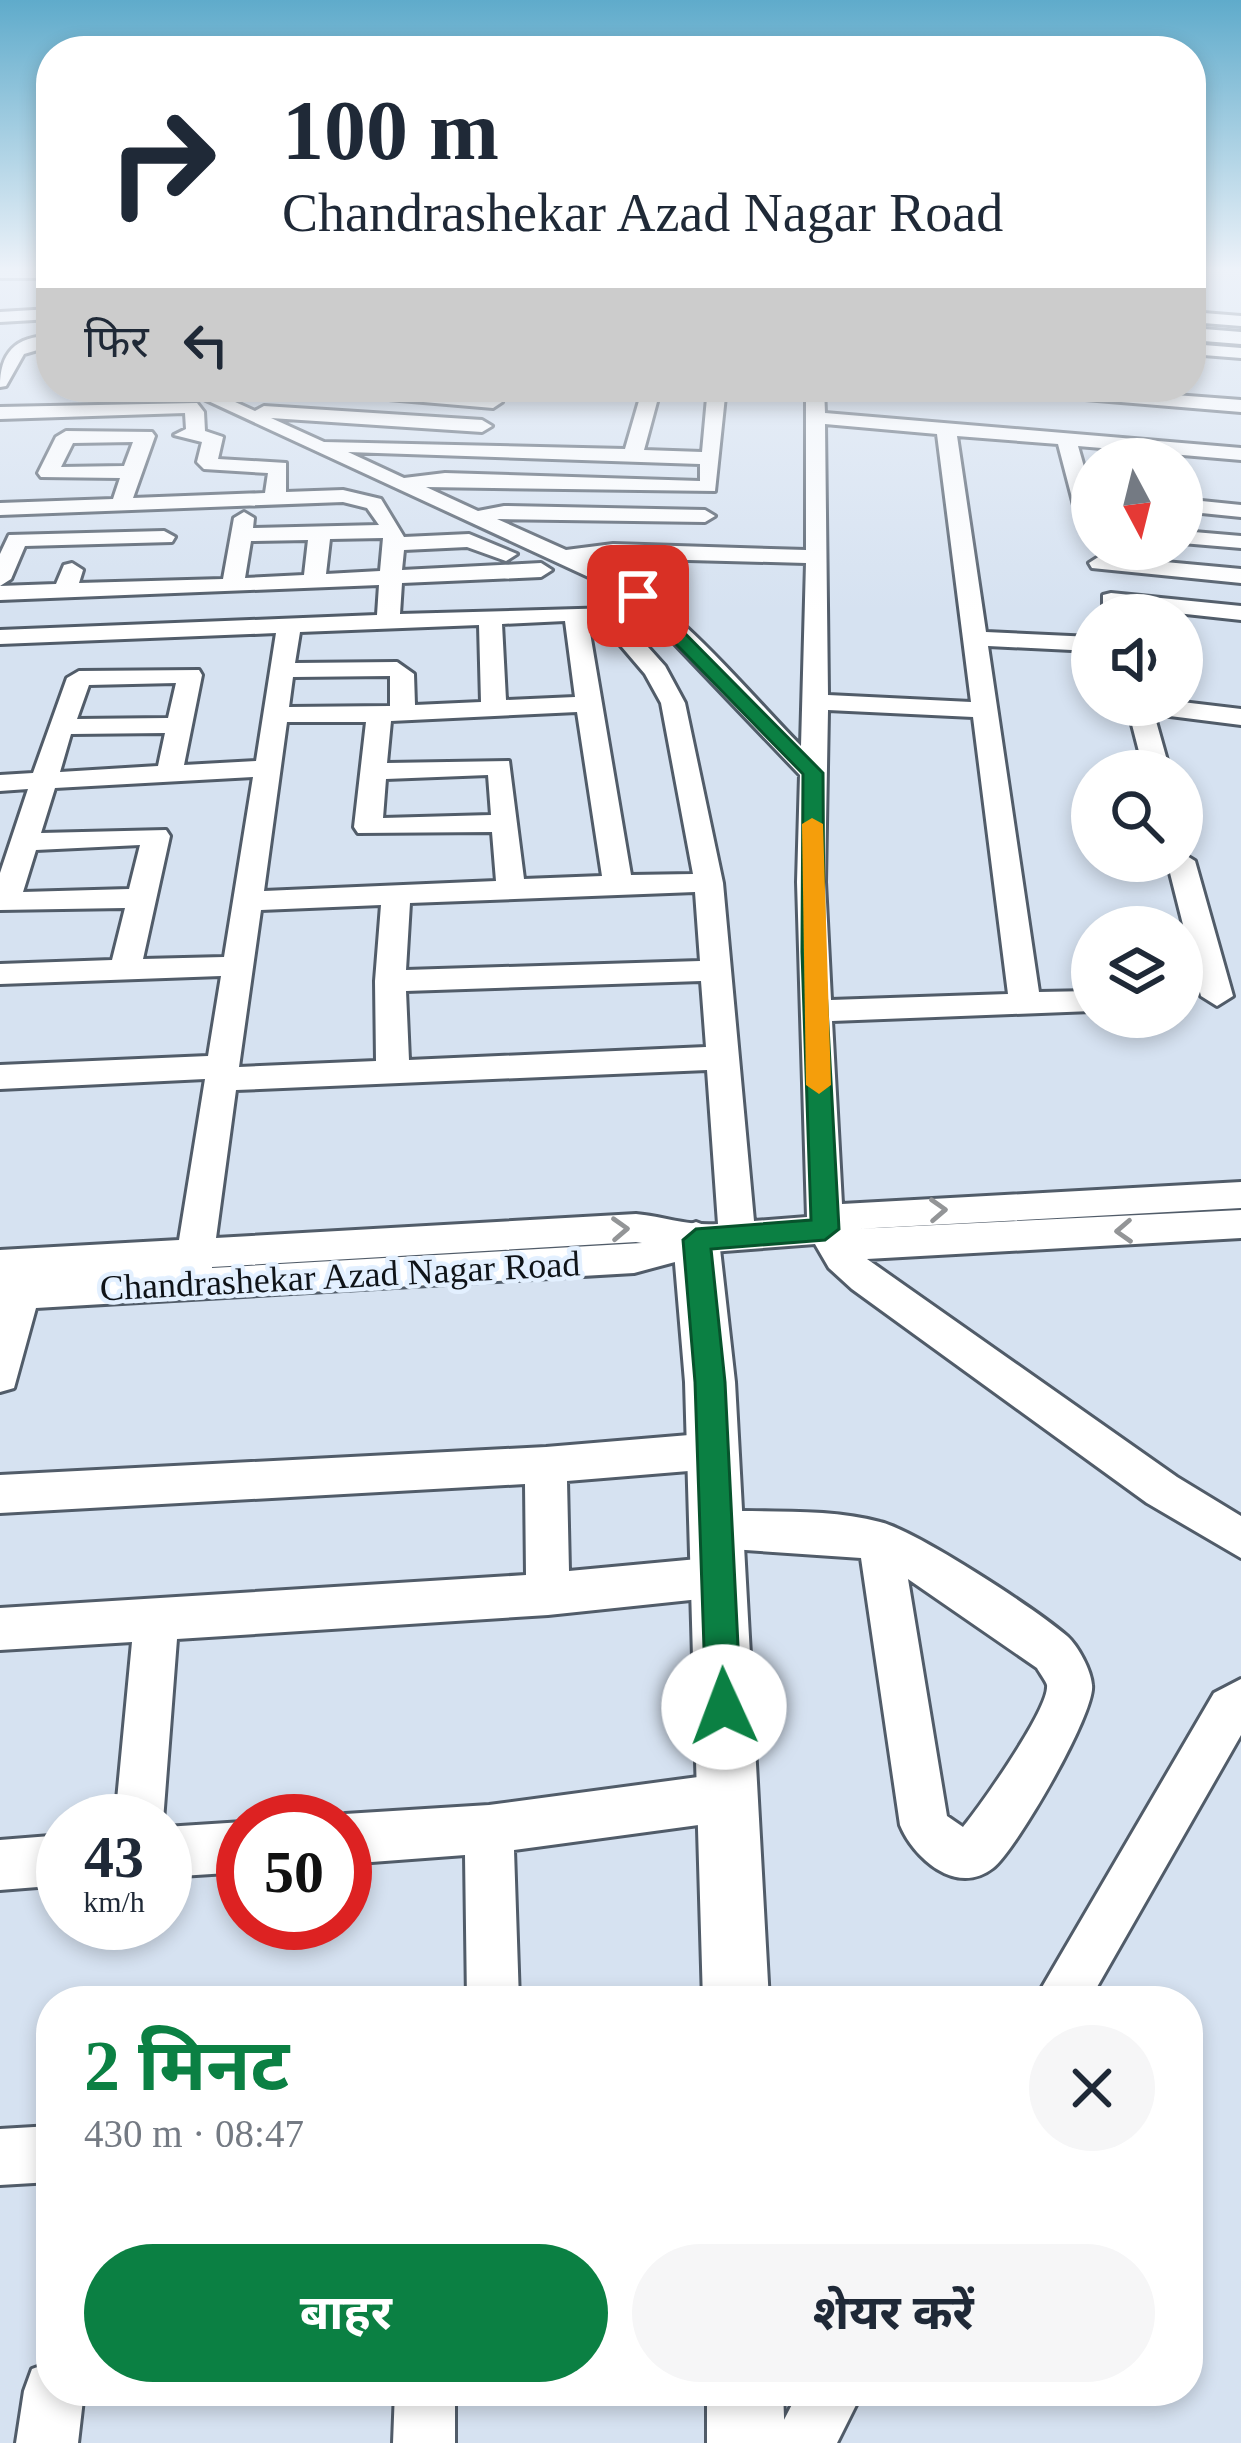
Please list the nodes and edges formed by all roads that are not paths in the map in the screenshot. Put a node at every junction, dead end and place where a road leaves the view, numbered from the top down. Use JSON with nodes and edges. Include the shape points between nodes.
{"nodes":[{"id":1,"x":223,"y":402,"type":"edge"},
{"id":2,"x":493,"y":402,"type":"edge"},
{"id":3,"x":648,"y":402,"type":"edge"},
{"id":4,"x":716,"y":402,"type":"edge"},
{"id":5,"x":1190,"y":402,"type":"edge"},
{"id":6,"x":815,"y":403,"type":"edge"},
{"id":7,"x":1241,"y":406,"type":"edge"},
{"id":8,"x":77,"y":409,"type":"junction"},
{"id":9,"x":0,"y":413,"type":"edge"},
{"id":10,"x":249,"y":413,"type":"junction"},
{"id":11,"x":482,"y":427,"type":"junction"},
{"id":12,"x":946,"y":429,"type":"junction"},
{"id":13,"x":196,"y":435,"type":"junction"},
{"id":14,"x":145,"y":436,"type":"junction"},
{"id":15,"x":66,"y":437,"type":"junction"},
{"id":16,"x":1066,"y":439,"type":"junction"},
{"id":17,"x":318,"y":446,"type":"junction"},
{"id":18,"x":471,"y":450,"type":"junction"},
{"id":19,"x":1071,"y":453,"type":"edge"},
{"id":20,"x":1241,"y":454,"type":"edge"},
{"id":21,"x":633,"y":455,"type":"junction"},
{"id":22,"x":711,"y":458,"type":"junction"},
{"id":23,"x":132,"y":472,"type":"junction"},
{"id":24,"x":708,"y":487,"type":"junction"},
{"id":25,"x":391,"y":494,"type":"junction"},
{"id":26,"x":274,"y":498,"type":"junction"},
{"id":27,"x":175,"y":502,"type":"junction"},
{"id":28,"x":121,"y":504,"type":"junction"},
{"id":29,"x":1203,"y":508,"type":"edge"},
{"id":30,"x":0,"y":509,"type":"edge"},
{"id":31,"x":1241,"y":511,"type":"edge"},
{"id":32,"x":705,"y":516,"type":"junction"},
{"id":33,"x":474,"y":518,"type":"junction"},
{"id":34,"x":320,"y":533,"type":"junction"},
{"id":35,"x":393,"y":537,"type":"junction"},
{"id":36,"x":83,"y":538,"type":"junction"},
{"id":37,"x":1203,"y":539,"type":"edge"},
{"id":38,"x":1241,"y":542,"type":"edge"},
{"id":39,"x":702,"y":554,"type":"junction"},
{"id":40,"x":566,"y":556,"type":"junction"},
{"id":41,"x":817,"y":557,"type":"junction"},
{"id":42,"x":157,"y":562,"type":"junction"},
{"id":43,"x":541,"y":570,"type":"junction"},
{"id":44,"x":1198,"y":570,"type":"edge"},
{"id":45,"x":1241,"y":576,"type":"edge"},
{"id":46,"x":391,"y":578,"type":"junction"},
{"id":47,"x":0,"y":579,"type":"edge"},
{"id":48,"x":314,"y":581,"type":"junction"},
{"id":49,"x":233,"y":585,"type":"junction"},
{"id":50,"x":65,"y":590,"type":"junction"},
{"id":51,"x":0,"y":592,"type":"edge"},
{"id":52,"x":650,"y":606,"type":"junction"},
{"id":53,"x":614,"y":611,"type":"junction"},
{"id":54,"x":1203,"y":611,"type":"edge"},
{"id":55,"x":1241,"y":613,"type":"edge"},
{"id":56,"x":576,"y":614,"type":"junction"},
{"id":57,"x":490,"y":617,"type":"junction"},
{"id":58,"x":388,"y":622,"type":"junction"},
{"id":59,"x":289,"y":626,"type":"junction"},
{"id":60,"x":136,"y":632,"type":"junction"},
{"id":61,"x":91,"y":633,"type":"junction"},
{"id":62,"x":0,"y":637,"type":"edge"},
{"id":63,"x":973,"y":638,"type":"junction"},
{"id":64,"x":1071,"y":643,"type":"edge"},
{"id":65,"x":283,"y":670,"type":"junction"},
{"id":66,"x":656,"y":671,"type":"junction"},
{"id":67,"x":602,"y":674,"type":"junction"},
{"id":68,"x":79,"y":678,"type":"junction"},
{"id":69,"x":816,"y":702,"type":"junction"},
{"id":70,"x":588,"y":704,"type":"junction"},
{"id":71,"x":494,"y":708,"type":"junction"},
{"id":72,"x":982,"y":710,"type":"junction"},
{"id":73,"x":1203,"y":712,"type":"edge"},
{"id":74,"x":391,"y":714,"type":"junction"},
{"id":75,"x":276,"y":716,"type":"junction"},
{"id":76,"x":1241,"y":717,"type":"edge"},
{"id":77,"x":181,"y":725,"type":"junction"},
{"id":78,"x":61,"y":727,"type":"junction"},
{"id":79,"x":268,"y":768,"type":"junction"},
{"id":80,"x":374,"y":771,"type":"junction"},
{"id":81,"x":813,"y":773,"type":"junction"},
{"id":82,"x":169,"y":774,"type":"junction"},
{"id":83,"x":44,"y":782,"type":"junction"},
{"id":84,"x":0,"y":783,"type":"edge"},
{"id":85,"x":505,"y":823,"type":"junction"},
{"id":86,"x":24,"y":842,"type":"junction"},
{"id":87,"x":1188,"y":882,"type":"edge"},
{"id":88,"x":710,"y":883,"type":"junction"},
{"id":89,"x":618,"y":884,"type":"junction"},
{"id":90,"x":511,"y":889,"type":"junction"},
{"id":91,"x":396,"y":895,"type":"junction"},
{"id":92,"x":142,"y":898,"type":"junction"},
{"id":93,"x":248,"y":902,"type":"junction"},
{"id":94,"x":238,"y":966,"type":"junction"},
{"id":95,"x":125,"y":970,"type":"junction"},
{"id":96,"x":719,"y":970,"type":"junction"},
{"id":97,"x":0,"y":974,"type":"edge"},
{"id":98,"x":390,"y":981,"type":"junction"},
{"id":99,"x":1229,"y":996,"type":"edge"},
{"id":100,"x":1071,"y":1002,"type":"edge"},
{"id":101,"x":1025,"y":1004,"type":"junction"},
{"id":102,"x":815,"y":1011,"type":"junction"},
{"id":103,"x":723,"y":1058,"type":"junction"},
{"id":104,"x":393,"y":1072,"type":"junction"},
{"id":105,"x":222,"y":1073,"type":"junction"},
{"id":106,"x":0,"y":1077,"type":"edge"},
{"id":107,"x":1241,"y":1195,"type":"edge"},
{"id":108,"x":1241,"y":1225,"type":"edge"},
{"id":109,"x":825,"y":1229,"type":"junction"},
{"id":110,"x":703,"y":1239,"type":"junction"},
{"id":111,"x":193,"y":1269,"type":"junction"},
{"id":112,"x":7,"y":1285,"type":"edge"},
{"id":113,"x":0,"y":1376,"type":"edge"},
{"id":114,"x":713,"y":1450,"type":"junction"},
{"id":115,"x":546,"y":1465,"type":"junction"},
{"id":116,"x":0,"y":1494,"type":"edge"},
{"id":117,"x":1241,"y":1539,"type":"edge"},
{"id":118,"x":880,"y":1541,"type":"junction"},
{"id":119,"x":717,"y":1553,"type":"junction"},
{"id":120,"x":548,"y":1594,"type":"junction"},
{"id":121,"x":156,"y":1619,"type":"junction"},
{"id":122,"x":0,"y":1629,"type":"edge"},
{"id":123,"x":1241,"y":1702,"type":"edge"},
{"id":124,"x":141,"y":1794,"type":"edge"},
{"id":125,"x":728,"y":1797,"type":"junction"},
{"id":126,"x":489,"y":1829,"type":"junction"},
{"id":127,"x":372,"y":1837,"type":"edge"},
{"id":128,"x":36,"y":1862,"type":"edge"},
{"id":129,"x":0,"y":1864,"type":"edge"},
{"id":130,"x":493,"y":1986,"type":"edge"},
{"id":131,"x":735,"y":1986,"type":"edge"},
{"id":132,"x":1069,"y":1986,"type":"edge"},
{"id":133,"x":36,"y":2155,"type":"edge"},
{"id":134,"x":0,"y":2157,"type":"edge"},
{"id":135,"x":52,"y":2406,"type":"edge"},
{"id":136,"x":425,"y":2406,"type":"edge"},
{"id":137,"x":745,"y":2406,"type":"edge"},
{"id":138,"x":824,"y":2406,"type":"edge"},
{"id":139,"x":47,"y":2443,"type":"edge"},
{"id":140,"x":424,"y":2443,"type":"edge"},
{"id":141,"x":746,"y":2443,"type":"edge"},
{"id":142,"x":802,"y":2443,"type":"edge"}],
"edges":[{"from":1,"to":10,"type":"street"},
{"from":2,"to":11,"type":"street"},
{"from":3,"to":21,"type":"street"},
{"from":4,"to":22,"type":"street"},
{"from":5,"to":7,"type":"street"},
{"from":6,"to":12,"type":"street"},
{"from":6,"to":41,"type":"street"},
{"from":8,"to":9,"type":"street"},
{"from":8,"to":13,"type":"street","via":[[190,407]]},
{"from":8,"to":15,"type":"street"},
{"from":10,"to":11,"type":"street"},
{"from":10,"to":17,"type":"street"},
{"from":11,"to":18,"type":"street"},
{"from":12,"to":16,"type":"street"},
{"from":12,"to":63,"type":"street"},
{"from":13,"to":14,"type":"street"},
{"from":13,"to":26,"type":"street","via":[[213,437],[211,465],[279,467]]},
{"from":14,"to":15,"type":"street"},
{"from":14,"to":23,"type":"street"},
{"from":15,"to":23,"type":"street","via":[[48,473]]},
{"from":16,"to":19,"type":"street"},
{"from":16,"to":20,"type":"street"},
{"from":17,"to":18,"type":"street"},
{"from":17,"to":25,"type":"street"},
{"from":18,"to":21,"type":"street"},
{"from":21,"to":22,"type":"street"},
{"from":22,"to":24,"type":"street"},
{"from":23,"to":28,"type":"street"},
{"from":24,"to":25,"type":"street","via":[[445,479]]},
{"from":24,"to":32,"type":"street"},
{"from":25,"to":26,"type":"street"},
{"from":25,"to":33,"type":"street"},
{"from":25,"to":35,"type":"street"},
{"from":26,"to":27,"type":"street"},
{"from":27,"to":28,"type":"street"},
{"from":27,"to":42,"type":"street"},
{"from":28,"to":30,"type":"street"},
{"from":29,"to":31,"type":"street"},
{"from":32,"to":33,"type":"street"},
{"from":32,"to":39,"type":"street"},
{"from":33,"to":40,"type":"street"},
{"from":34,"to":35,"type":"street"},
{"from":34,"to":48,"type":"street"},
{"from":34,"to":49,"type":"street","via":[[243,526]]},
{"from":35,"to":43,"type":"street","via":[[469,540]]},
{"from":35,"to":46,"type":"street"},
{"from":36,"to":42,"type":"street"},
{"from":36,"to":47,"type":"street","via":[[17,540]]},
{"from":36,"to":50,"type":"street"},
{"from":37,"to":38,"type":"street"},
{"from":39,"to":40,"type":"street"},
{"from":39,"to":41,"type":"street"},
{"from":40,"to":52,"type":"street"},
{"from":41,"to":69,"type":"street"},
{"from":42,"to":49,"type":"street"},
{"from":42,"to":50,"type":"street"},
{"from":42,"to":60,"type":"street"},
{"from":43,"to":46,"type":"street"},
{"from":43,"to":53,"type":"street"},
{"from":44,"to":45,"type":"street"},
{"from":46,"to":48,"type":"street"},
{"from":46,"to":58,"type":"street"},
{"from":48,"to":49,"type":"street"},
{"from":50,"to":51,"type":"street"},
{"from":52,"to":53,"type":"street"},
{"from":52,"to":81,"type":"street"},
{"from":53,"to":56,"type":"street"},
{"from":53,"to":66,"type":"street"},
{"from":54,"to":55,"type":"street"},
{"from":56,"to":57,"type":"street"},
{"from":56,"to":67,"type":"street"},
{"from":57,"to":58,"type":"street"},
{"from":57,"to":71,"type":"street"},
{"from":58,"to":59,"type":"street"},
{"from":59,"to":60,"type":"street"},
{"from":59,"to":65,"type":"street"},
{"from":60,"to":61,"type":"street"},
{"from":61,"to":62,"type":"street"},
{"from":61,"to":68,"type":"street"},
{"from":63,"to":64,"type":"street"},
{"from":63,"to":72,"type":"street"},
{"from":65,"to":74,"type":"street","via":[[397,669],[403,674]]},
{"from":65,"to":75,"type":"street"},
{"from":66,"to":67,"type":"street"},
{"from":66,"to":88,"type":"street","via":[[673,703]]},
{"from":67,"to":70,"type":"street"},
{"from":68,"to":77,"type":"street","via":[[190,675]]},
{"from":68,"to":78,"type":"street"},
{"from":69,"to":72,"type":"street"},
{"from":69,"to":81,"type":"street"},
{"from":70,"to":71,"type":"street"},
{"from":70,"to":89,"type":"street"},
{"from":71,"to":74,"type":"street"},
{"from":72,"to":101,"type":"street"},
{"from":73,"to":76,"type":"street"},
{"from":74,"to":75,"type":"street"},
{"from":74,"to":80,"type":"street"},
{"from":75,"to":79,"type":"street"},
{"from":77,"to":78,"type":"street"},
{"from":77,"to":82,"type":"street"},
{"from":78,"to":83,"type":"street"},
{"from":79,"to":82,"type":"street"},
{"from":79,"to":93,"type":"street"},
{"from":80,"to":85,"type":"street","via":[[500,766]]},
{"from":80,"to":85,"type":"street","via":[[368,827]]},
{"from":81,"to":102,"type":"street"},
{"from":82,"to":83,"type":"street"},
{"from":83,"to":84,"type":"street"},
{"from":83,"to":86,"type":"street"},
{"from":85,"to":90,"type":"street"},
{"from":86,"to":92,"type":"street","via":[[156,836]]},
{"from":86,"to":92,"type":"street","via":[[5,902]]},
{"from":87,"to":99,"type":"street"},
{"from":88,"to":89,"type":"street"},
{"from":88,"to":96,"type":"street"},
{"from":89,"to":90,"type":"street"},
{"from":90,"to":91,"type":"street"},
{"from":91,"to":93,"type":"street"},
{"from":91,"to":98,"type":"street"},
{"from":92,"to":95,"type":"street"},
{"from":93,"to":94,"type":"street"},
{"from":94,"to":95,"type":"street"},
{"from":94,"to":105,"type":"street"},
{"from":95,"to":97,"type":"street"},
{"from":96,"to":98,"type":"street"},
{"from":96,"to":103,"type":"street"},
{"from":98,"to":104,"type":"street"},
{"from":100,"to":101,"type":"street"},
{"from":101,"to":102,"type":"street"},
{"from":102,"to":109,"type":"street"},
{"from":103,"to":104,"type":"street"},
{"from":103,"to":110,"type":"street"},
{"from":104,"to":105,"type":"street"},
{"from":105,"to":106,"type":"street"},
{"from":105,"to":111,"type":"street"},
{"from":109,"to":107,"type":"street","one_way":true,"via":[[863,1214]]},
{"from":108,"to":109,"type":"street","one_way":true,"via":[[872,1245]]},
{"from":109,"to":110,"type":"street","name":"Chandrashekar Azad Nagar Road"},
{"from":109,"to":117,"type":"street","via":[[865,1279]]},
{"from":110,"to":111,"type":"street","name":"Chandrashekar Azad Nagar Road","via":[[634,1259]]},
{"from":110,"to":114,"type":"main road"},
{"from":111,"to":112,"type":"street","name":"Chandrashekar Azad Nagar Road"},
{"from":112,"to":113,"type":"street"},
{"from":114,"to":115,"type":"street"},
{"from":114,"to":119,"type":"main road"},
{"from":115,"to":116,"type":"street"},
{"from":115,"to":120,"type":"street"},
{"from":118,"to":118,"type":"street","via":[[1053,1653],[1064,1670],[1068,1702],[975,1851],[934,1843],[924,1825]]},
{"from":118,"to":119,"type":"street"},
{"from":119,"to":120,"type":"street"},
{"from":119,"to":125,"type":"main road"},
{"from":120,"to":121,"type":"street"},
{"from":121,"to":122,"type":"street"},
{"from":121,"to":124,"type":"street"},
{"from":123,"to":132,"type":"street","via":[[1229,1709]]},
{"from":125,"to":126,"type":"street"},
{"from":125,"to":131,"type":"main road"},
{"from":126,"to":127,"type":"street"},
{"from":126,"to":130,"type":"street"},
{"from":128,"to":129,"type":"street"},
{"from":133,"to":134,"type":"street"},
{"from":135,"to":139,"type":"street"},
{"from":136,"to":140,"type":"street"},
{"from":137,"to":141,"type":"main road"},
{"from":138,"to":142,"type":"street"}]}
